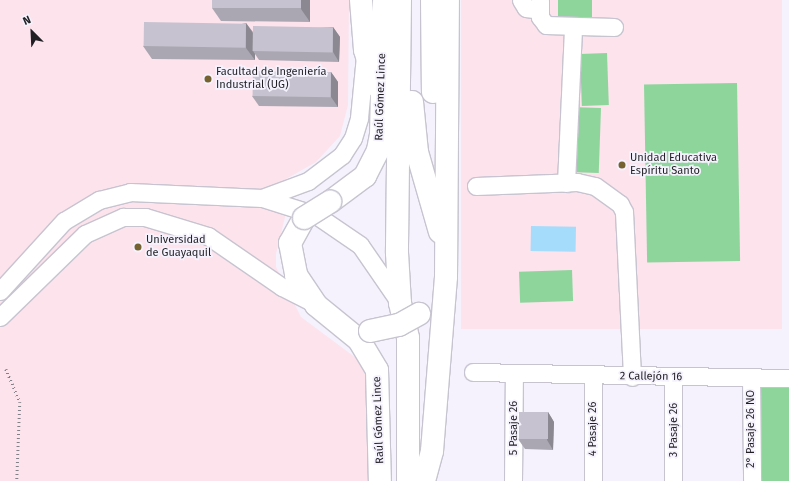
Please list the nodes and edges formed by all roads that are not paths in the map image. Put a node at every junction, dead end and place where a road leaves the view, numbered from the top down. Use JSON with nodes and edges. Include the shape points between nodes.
{"nodes":[{"id":1,"x":362,"y":0,"type":"edge"},
{"id":2,"x":376,"y":0,"type":"edge"},
{"id":3,"x":384,"y":0,"type":"edge"},
{"id":4,"x":401,"y":0,"type":"edge"},
{"id":5,"x":432,"y":0,"type":"edge"},
{"id":6,"x":448,"y":0,"type":"edge"},
{"id":7,"x":521,"y":0,"type":"edge"},
{"id":8,"x":540,"y":5,"type":"edge"},
{"id":9,"x":573,"y":26,"type":"junction"},
{"id":10,"x":614,"y":27,"type":"dead end"},
{"id":11,"x":365,"y":42,"type":"junction"},
{"id":12,"x":381,"y":104,"type":"junction"},
{"id":13,"x":566,"y":182,"type":"junction"},
{"id":14,"x":476,"y":186,"type":"dead end"},
{"id":15,"x":117,"y":193,"type":"junction"},
{"id":16,"x":262,"y":198,"type":"junction"},
{"id":17,"x":123,"y":218,"type":"junction"},
{"id":18,"x":441,"y":234,"type":"junction"},
{"id":19,"x":446,"y":271,"type":"junction"},
{"id":20,"x":0,"y":291,"type":"edge"},
{"id":21,"x":400,"y":303,"type":"junction"},
{"id":22,"x":316,"y":304,"type":"junction"},
{"id":23,"x":0,"y":317,"type":"edge"},
{"id":24,"x":335,"y":320,"type":"junction"},
{"id":25,"x":473,"y":372,"type":"dead end"},
{"id":26,"x":514,"y":375,"type":"junction"},
{"id":27,"x":593,"y":376,"type":"junction"},
{"id":28,"x":632,"y":377,"type":"junction"},
{"id":29,"x":751,"y":377,"type":"junction"},
{"id":30,"x":673,"y":378,"type":"junction"},
{"id":31,"x":789,"y":378,"type":"edge"},
{"id":32,"x":432,"y":452,"type":"junction"},
{"id":33,"x":380,"y":481,"type":"edge"},
{"id":34,"x":408,"y":481,"type":"edge"},
{"id":35,"x":424,"y":481,"type":"edge"},
{"id":36,"x":430,"y":481,"type":"edge"},
{"id":37,"x":513,"y":481,"type":"edge"},
{"id":38,"x":593,"y":481,"type":"edge"},
{"id":39,"x":673,"y":481,"type":"edge"},
{"id":40,"x":752,"y":481,"type":"edge"}],
"edges":[{"from":1,"to":11,"type":"main road"},
{"from":2,"to":11,"type":"main road"},
{"from":3,"to":12,"type":"main road","name":"Raúl Gómez Lince"},
{"from":4,"to":18,"type":"main road","via":[[417,152]]},
{"from":4,"to":21,"type":"main road","name":"Raúl Gómez Lince","via":[[397,253]]},
{"from":5,"to":18,"type":"main road","via":[[434,168]]},
{"from":6,"to":19,"type":"main road"},
{"from":7,"to":8,"type":"street","via":[[526,8]]},
{"from":8,"to":9,"type":"street","via":[[546,25]]},
{"from":9,"to":10,"type":"street"},
{"from":9,"to":13,"type":"street"},
{"from":11,"to":12,"type":"main road"},
{"from":11,"to":16,"type":"street","via":[[359,118],[353,138],[342,156],[308,181]]},
{"from":12,"to":22,"type":"main road","name":"Raúl Gómez Lince","bridge":true,"via":[[381,135],[373,163],[365,176],[304,218],[293,232],[290,260],[296,276]]},
{"from":13,"to":14,"type":"street"},
{"from":13,"to":28,"type":"street","via":[[595,186],[616,200],[624,212]]},
{"from":15,"to":16,"type":"street"},
{"from":15,"to":17,"type":"street","via":[[107,205],[112,215]]},
{"from":15,"to":20,"type":"street","via":[[64,221]]},
{"from":16,"to":21,"type":"street","via":[[303,210],[336,226],[368,254]]},
{"from":17,"to":22,"type":"street","via":[[150,218],[208,236],[282,287]]},
{"from":17,"to":23,"type":"street","via":[[85,234]]},
{"from":18,"to":19,"type":"main road"},
{"from":19,"to":24,"type":"main road","bridge":true,"via":[[419,314],[399,325],[370,331]]},
{"from":19,"to":32,"type":"main road"},
{"from":21,"to":34,"type":"main road","name":"Raúl Gómez Lince","via":[[408,338]]},
{"from":22,"to":24,"type":"main road","name":"Raúl Gómez Lince"},
{"from":24,"to":33,"type":"main road","name":"Raúl Gómez Lince","via":[[359,340],[377,370]]},
{"from":25,"to":26,"type":"street","name":"2 Callejón 16"},
{"from":26,"to":27,"type":"street","name":"2 Callejón 16"},
{"from":26,"to":37,"type":"street","name":"5 Pasaje 26"},
{"from":27,"to":28,"type":"street","name":"2 Callejón 16"},
{"from":27,"to":38,"type":"street","name":"4 Pasaje 26"},
{"from":28,"to":30,"type":"street","name":"2 Callejón 16"},
{"from":29,"to":30,"type":"street","name":"2 Callejón 16"},
{"from":29,"to":31,"type":"street","name":"2 Callejón 16"},
{"from":29,"to":40,"type":"street","name":"2° Pasaje 26 NO"},
{"from":30,"to":39,"type":"street","name":"3 Pasaje 26"},
{"from":32,"to":35,"type":"main road"},
{"from":32,"to":36,"type":"street"}]}
